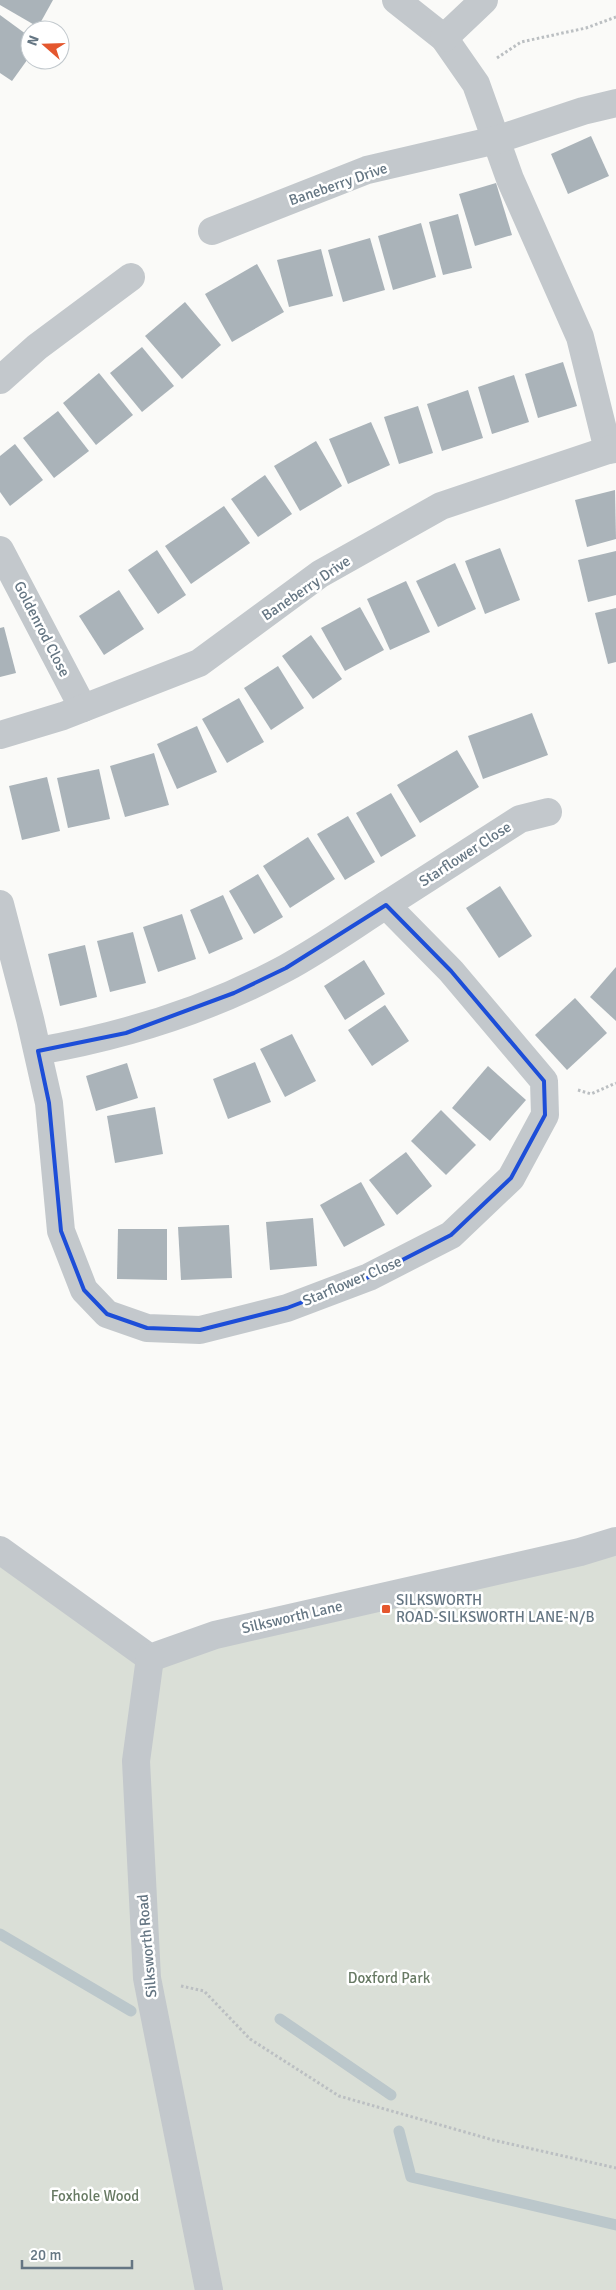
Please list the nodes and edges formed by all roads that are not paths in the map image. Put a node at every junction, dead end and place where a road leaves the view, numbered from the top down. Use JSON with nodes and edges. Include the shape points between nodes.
{"nodes":[{"id":1,"x":396,"y":0,"type":"edge"},
{"id":2,"x":484,"y":0,"type":"edge"},
{"id":3,"x":444,"y":38,"type":"junction"},
{"id":4,"x":616,"y":103,"type":"edge"},
{"id":5,"x":496,"y":140,"type":"junction"},
{"id":6,"x":212,"y":231,"type":"dead end"},
{"id":7,"x":131,"y":277,"type":"dead end"},
{"id":8,"x":0,"y":380,"type":"edge"},
{"id":9,"x":612,"y":450,"type":"edge"},
{"id":10,"x":0,"y":550,"type":"edge"},
{"id":11,"x":83,"y":708,"type":"junction"},
{"id":12,"x":0,"y":735,"type":"edge"},
{"id":13,"x":548,"y":812,"type":"dead end"},
{"id":14,"x":0,"y":904,"type":"edge"},
{"id":15,"x":386,"y":905,"type":"junction"},
{"id":16,"x":38,"y":1052,"type":"junction"},
{"id":17,"x":616,"y":1541,"type":"edge"},
{"id":18,"x":0,"y":1550,"type":"edge"},
{"id":19,"x":150,"y":1658,"type":"junction"},
{"id":20,"x":209,"y":2290,"type":"edge"}],
"edges":[{"from":1,"to":3,"type":"street"},
{"from":2,"to":3,"type":"street"},
{"from":3,"to":5,"type":"street","via":[[476,84]]},
{"from":4,"to":5,"type":"street","name":"Baneberry Drive"},
{"from":5,"to":6,"type":"street","name":"Baneberry Drive","via":[[367,170]]},
{"from":5,"to":9,"type":"street","via":[[580,337]]},
{"from":7,"to":8,"type":"street"},
{"from":9,"to":11,"type":"street","name":"Baneberry Drive","via":[[441,506],[320,574],[199,663]]},
{"from":10,"to":11,"type":"street","name":"Goldenrod Close"},
{"from":11,"to":12,"type":"street","name":"Baneberry Drive"},
{"from":13,"to":15,"type":"street","name":"Starflower Close","via":[[520,819]]},
{"from":14,"to":16,"type":"street","name":"Starflower Close"},
{"from":15,"to":16,"type":"street","name":"Starflower Close","via":[[286,968],[234,993],[126,1032]]},
{"from":15,"to":16,"type":"street","name":"Starflower Close","via":[[451,971],[544,1081],[545,1115],[511,1178],[451,1235],[369,1276],[287,1308],[200,1330],[147,1328],[108,1314],[84,1290],[61,1231],[49,1103]]},
{"from":17,"to":19,"type":"street","name":"Silksworth Lane","via":[[215,1635]]},
{"from":18,"to":19,"type":"street"},
{"from":19,"to":20,"type":"street","name":"Silksworth Road","via":[[136,1761],[147,1978]]}]}
